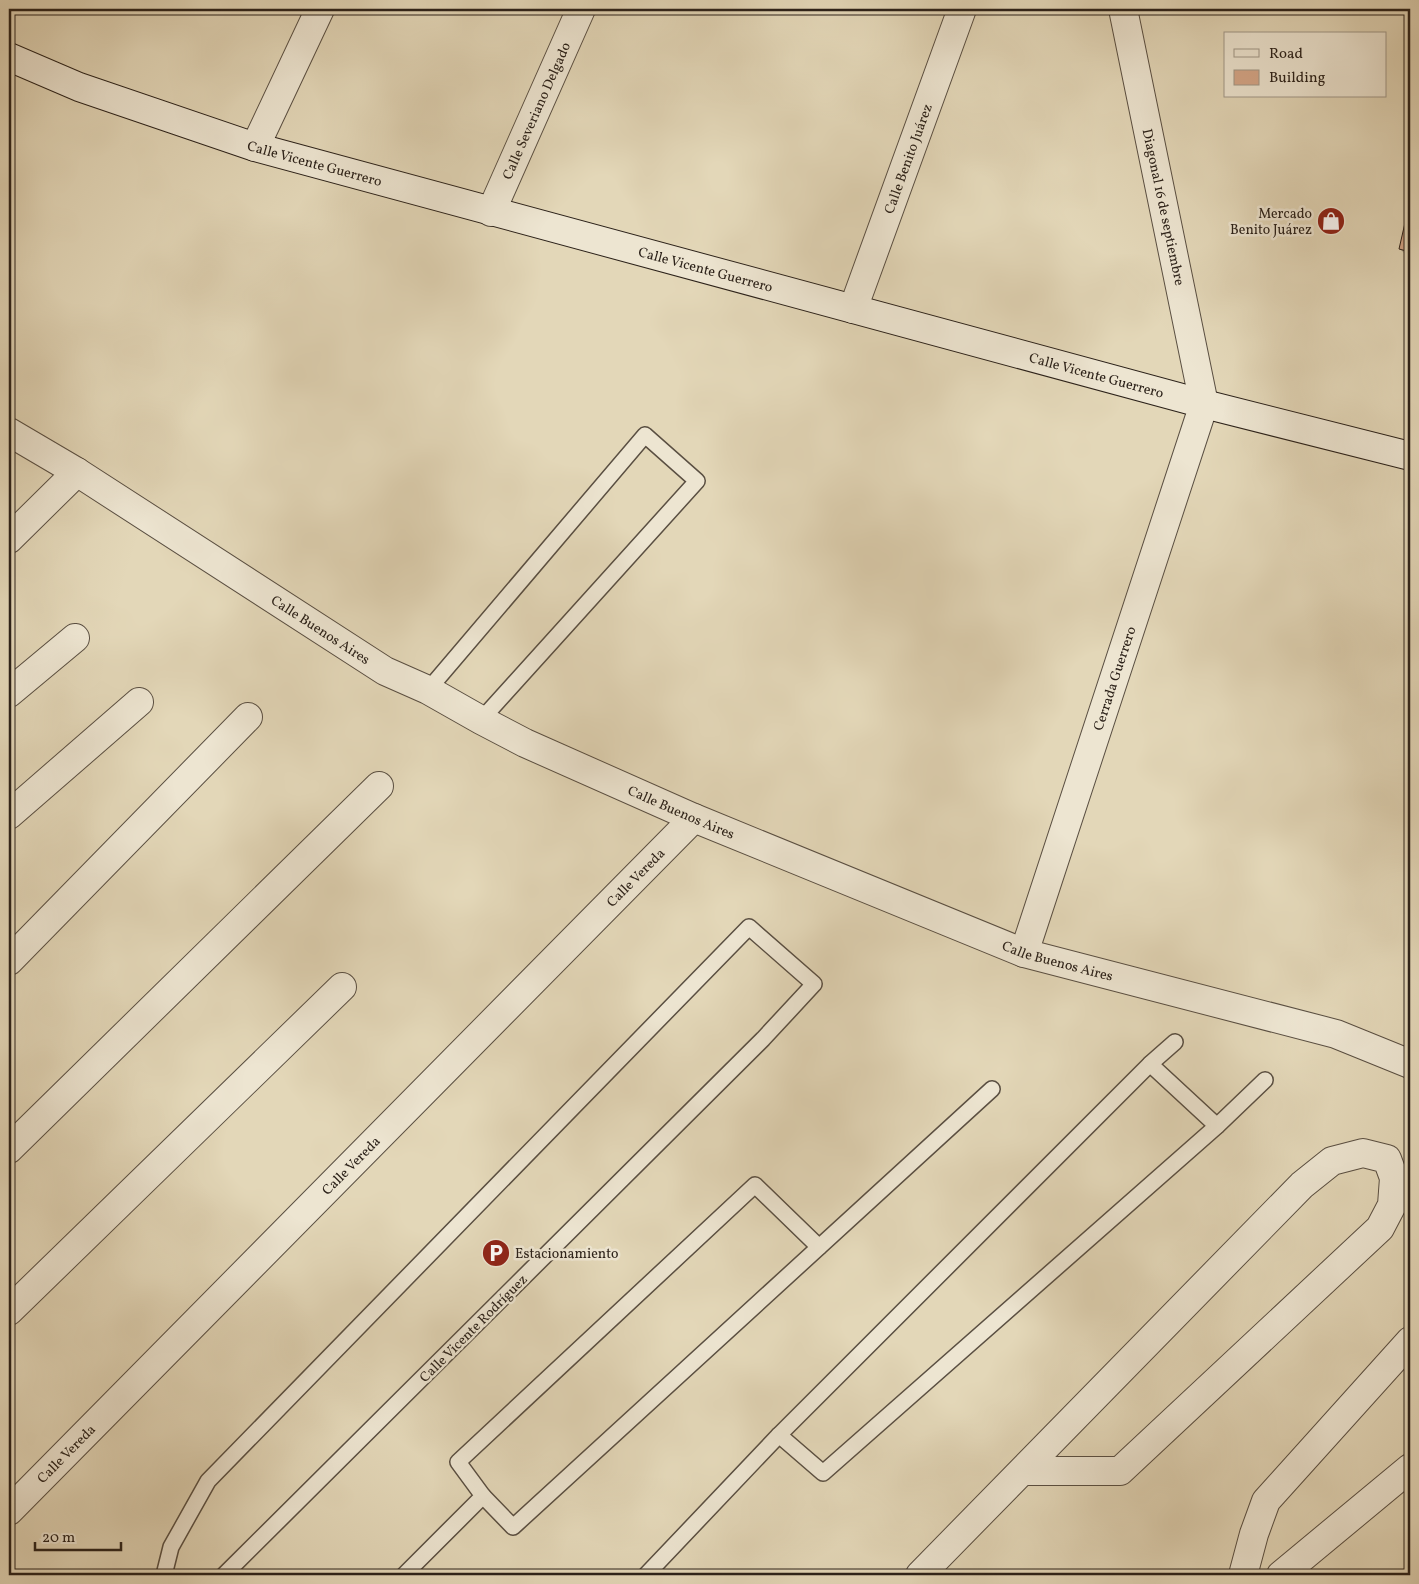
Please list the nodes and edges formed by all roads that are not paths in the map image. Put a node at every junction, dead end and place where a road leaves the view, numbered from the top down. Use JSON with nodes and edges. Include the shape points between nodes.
{"nodes":[{"id":1,"x":320,"y":9,"type":"edge"},
{"id":2,"x":581,"y":9,"type":"edge"},
{"id":3,"x":962,"y":9,"type":"edge"},
{"id":4,"x":1123,"y":9,"type":"edge"},
{"id":5,"x":9,"y":57,"type":"edge"},
{"id":6,"x":255,"y":147,"type":"junction"},
{"id":7,"x":491,"y":212,"type":"junction"},
{"id":8,"x":853,"y":309,"type":"junction"},
{"id":9,"x":1204,"y":404,"type":"junction"},
{"id":10,"x":9,"y":432,"type":"edge"},
{"id":11,"x":1410,"y":456,"type":"edge"},
{"id":12,"x":77,"y":472,"type":"junction"},
{"id":13,"x":9,"y":539,"type":"edge"},
{"id":14,"x":75,"y":638,"type":"dead end"},
{"id":15,"x":428,"y":690,"type":"junction"},
{"id":16,"x":9,"y":693,"type":"edge"},
{"id":17,"x":139,"y":702,"type":"dead end"},
{"id":18,"x":248,"y":717,"type":"dead end"},
{"id":19,"x":481,"y":720,"type":"junction"},
{"id":20,"x":379,"y":786,"type":"dead end"},
{"id":21,"x":9,"y":815,"type":"edge"},
{"id":22,"x":694,"y":818,"type":"junction"},
{"id":23,"x":1024,"y":953,"type":"junction"},
{"id":24,"x":9,"y":961,"type":"edge"},
{"id":25,"x":342,"y":987,"type":"dead end"},
{"id":26,"x":1175,"y":1042,"type":"dead end"},
{"id":27,"x":1150,"y":1064,"type":"junction"},
{"id":28,"x":1410,"y":1064,"type":"edge"},
{"id":29,"x":1265,"y":1080,"type":"dead end"},
{"id":30,"x":992,"y":1089,"type":"dead end"},
{"id":31,"x":1217,"y":1126,"type":"junction"},
{"id":32,"x":9,"y":1149,"type":"edge"},
{"id":33,"x":819,"y":1247,"type":"junction"},
{"id":34,"x":9,"y":1311,"type":"edge"},
{"id":35,"x":1410,"y":1341,"type":"edge"},
{"id":36,"x":780,"y":1435,"type":"junction"},
{"id":37,"x":1410,"y":1468,"type":"edge"},
{"id":38,"x":1023,"y":1470,"type":"junction"},
{"id":39,"x":483,"y":1496,"type":"junction"},
{"id":40,"x":9,"y":1511,"type":"edge"},
{"id":41,"x":164,"y":1575,"type":"edge"},
{"id":42,"x":224,"y":1575,"type":"edge"},
{"id":43,"x":404,"y":1575,"type":"edge"},
{"id":44,"x":646,"y":1575,"type":"edge"},
{"id":45,"x":920,"y":1575,"type":"edge"},
{"id":46,"x":1243,"y":1575,"type":"edge"},
{"id":47,"x":1281,"y":1575,"type":"edge"}],
"edges":[{"from":1,"to":6,"type":"street"},
{"from":2,"to":7,"type":"street","name":"Calle Severiano Delgado"},
{"from":3,"to":8,"type":"street","name":"Calle Benito Juárez"},
{"from":4,"to":9,"type":"street","name":"Diagonal 16 de septiembre"},
{"from":5,"to":6,"type":"street","name":"Calle Vicente Guerrero","via":[[78,87]]},
{"from":6,"to":7,"type":"street","name":"Calle Vicente Guerrero"},
{"from":7,"to":8,"type":"street","name":"Calle Vicente Guerrero"},
{"from":8,"to":9,"type":"street","name":"Calle Vicente Guerrero"},
{"from":9,"to":11,"type":"street","name":"Calle Vicente Guerrero"},
{"from":9,"to":23,"type":"street","name":"Cerrada Guerrero"},
{"from":10,"to":12,"type":"street","name":"Calle Buenos Aires"},
{"from":12,"to":13,"type":"street"},
{"from":12,"to":15,"type":"street","name":"Calle Buenos Aires","via":[[385,671]]},
{"from":14,"to":16,"type":"street"},
{"from":15,"to":19,"type":"street","name":"Calle Buenos Aires"},
{"from":15,"to":19,"type":"lane","via":[[645,436],[697,481]]},
{"from":17,"to":21,"type":"street"},
{"from":18,"to":24,"type":"street"},
{"from":19,"to":22,"type":"street","name":"Calle Buenos Aires","via":[[525,743]]},
{"from":20,"to":32,"type":"street"},
{"from":22,"to":23,"type":"street","name":"Calle Buenos Aires"},
{"from":22,"to":40,"type":"street","name":"Calle Vereda"},
{"from":23,"to":28,"type":"street","name":"Calle Buenos Aires","via":[[1336,1034]]},
{"from":25,"to":34,"type":"street"},
{"from":26,"to":27,"type":"lane"},
{"from":27,"to":31,"type":"lane"},
{"from":27,"to":36,"type":"lane"},
{"from":29,"to":31,"type":"lane"},
{"from":30,"to":33,"type":"lane"},
{"from":31,"to":36,"type":"lane","via":[[823,1473]]},
{"from":33,"to":39,"type":"lane","via":[[513,1527]]},
{"from":33,"to":39,"type":"lane","via":[[755,1185],[458,1462]]},
{"from":35,"to":46,"type":"street","via":[[1266,1501]]},
{"from":36,"to":44,"type":"lane"},
{"from":37,"to":47,"type":"street"},
{"from":38,"to":38,"type":"street","via":[[1302,1185],[1332,1161],[1363,1153],[1387,1158],[1394,1178],[1392,1205],[1380,1228],[1120,1471]]},
{"from":38,"to":45,"type":"street"},
{"from":39,"to":43,"type":"lane"},
{"from":41,"to":42,"type":"lane","name":"Calle Vicente Rodríguez","via":[[171,1547],[208,1481],[749,927],[814,984],[763,1039]]}]}
